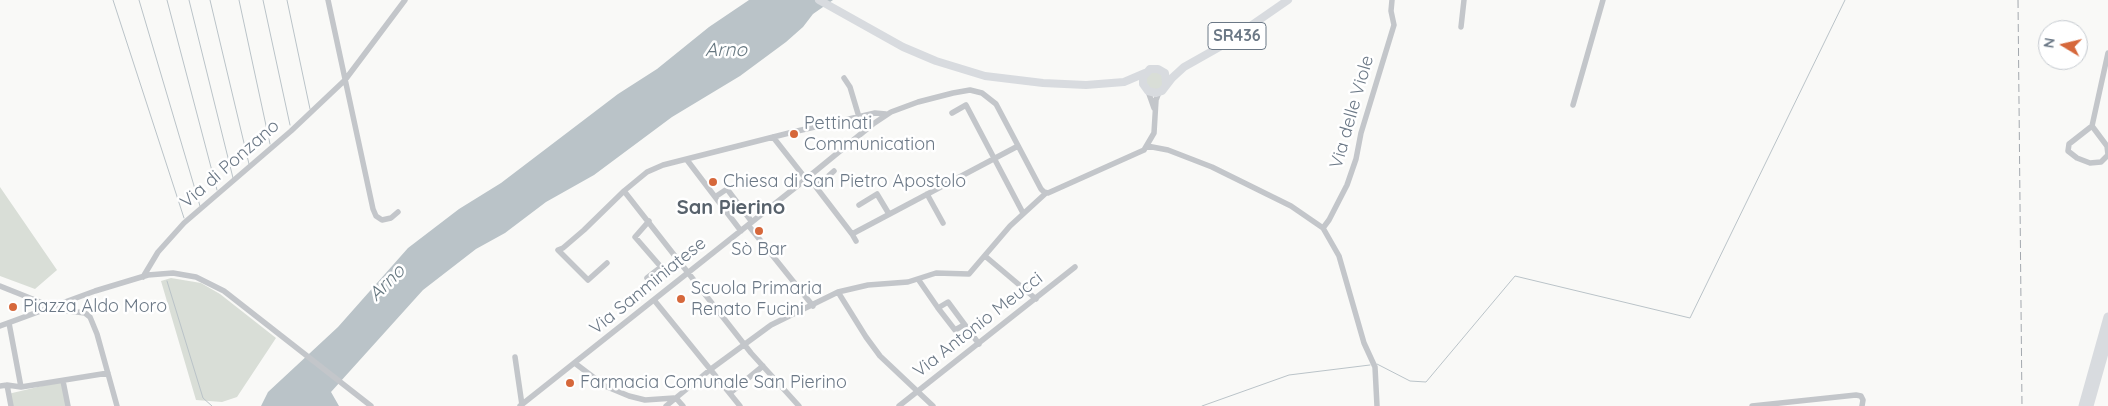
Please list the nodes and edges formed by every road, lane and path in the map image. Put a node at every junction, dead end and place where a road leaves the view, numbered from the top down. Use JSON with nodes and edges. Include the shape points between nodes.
{"nodes":[{"id":1,"x":328,"y":0,"type":"edge"},
{"id":2,"x":405,"y":0,"type":"edge"},
{"id":3,"x":819,"y":0,"type":"edge"},
{"id":4,"x":1288,"y":0,"type":"edge"},
{"id":5,"x":1392,"y":0,"type":"edge"},
{"id":6,"x":1464,"y":0,"type":"edge"},
{"id":7,"x":1603,"y":0,"type":"edge"},
{"id":8,"x":1461,"y":27,"type":"dead end"},
{"id":9,"x":2108,"y":53,"type":"edge"},
{"id":10,"x":1184,"y":67,"type":"junction"},
{"id":11,"x":1161,"y":70,"type":"junction"},
{"id":12,"x":1146,"y":73,"type":"junction"},
{"id":13,"x":844,"y":78,"type":"dead end"},
{"id":14,"x":345,"y":80,"type":"junction"},
{"id":15,"x":1124,"y":82,"type":"junction"},
{"id":16,"x":1166,"y":84,"type":"junction"},
{"id":17,"x":1147,"y":89,"type":"junction"},
{"id":18,"x":1159,"y":92,"type":"junction"},
{"id":19,"x":1573,"y":105,"type":"dead end"},
{"id":20,"x":952,"y":112,"type":"dead end"},
{"id":21,"x":1155,"y":113,"type":"junction"},
{"id":22,"x":887,"y":114,"type":"junction"},
{"id":23,"x":859,"y":117,"type":"junction"},
{"id":24,"x":2092,"y":126,"type":"junction"},
{"id":25,"x":773,"y":137,"type":"junction"},
{"id":26,"x":1018,"y":146,"type":"junction"},
{"id":27,"x":1148,"y":146,"type":"junction"},
{"id":28,"x":995,"y":158,"type":"junction"},
{"id":29,"x":687,"y":160,"type":"junction"},
{"id":30,"x":834,"y":171,"type":"dead end"},
{"id":31,"x":806,"y":179,"type":"junction"},
{"id":32,"x":624,"y":191,"type":"junction"},
{"id":33,"x":1046,"y":193,"type":"junction"},
{"id":34,"x":927,"y":194,"type":"junction"},
{"id":35,"x":715,"y":197,"type":"junction"},
{"id":36,"x":859,"y":205,"type":"dead end"},
{"id":37,"x":398,"y":212,"type":"dead end"},
{"id":38,"x":1023,"y":213,"type":"junction"},
{"id":39,"x":889,"y":214,"type":"junction"},
{"id":40,"x":649,"y":221,"type":"junction"},
{"id":41,"x":750,"y":223,"type":"junction"},
{"id":42,"x":942,"y":223,"type":"dead end"},
{"id":43,"x":1323,"y":228,"type":"junction"},
{"id":44,"x":740,"y":231,"type":"junction"},
{"id":45,"x":852,"y":234,"type":"junction"},
{"id":46,"x":856,"y":241,"type":"dead end"},
{"id":47,"x":985,"y":256,"type":"junction"},
{"id":48,"x":607,"y":263,"type":"dead end"},
{"id":49,"x":1075,"y":267,"type":"dead end"},
{"id":50,"x":689,"y":272,"type":"junction"},
{"id":51,"x":143,"y":277,"type":"junction"},
{"id":52,"x":647,"y":278,"type":"dead end"},
{"id":53,"x":918,"y":278,"type":"junction"},
{"id":54,"x":0,"y":286,"type":"edge"},
{"id":55,"x":838,"y":292,"type":"junction"},
{"id":56,"x":1036,"y":299,"type":"junction"},
{"id":57,"x":654,"y":300,"type":"junction"},
{"id":58,"x":813,"y":306,"type":"junction"},
{"id":59,"x":56,"y":307,"type":"junction"},
{"id":60,"x":938,"y":308,"type":"junction"},
{"id":61,"x":2108,"y":317,"type":"edge"},
{"id":62,"x":9,"y":323,"type":"junction"},
{"id":63,"x":964,"y":324,"type":"junction"},
{"id":64,"x":0,"y":326,"type":"edge"},
{"id":65,"x":11,"y":337,"type":"junction"},
{"id":66,"x":2108,"y":339,"type":"edge"},
{"id":67,"x":744,"y":344,"type":"junction"},
{"id":68,"x":979,"y":344,"type":"junction"},
{"id":69,"x":515,"y":358,"type":"dead end"},
{"id":70,"x":576,"y":364,"type":"junction"},
{"id":71,"x":763,"y":366,"type":"junction"},
{"id":72,"x":710,"y":369,"type":"junction"},
{"id":73,"x":108,"y":373,"type":"junction"},
{"id":74,"x":62,"y":381,"type":"junction"},
{"id":75,"x":3,"y":385,"type":"edge"},
{"id":76,"x":21,"y":388,"type":"junction"},
{"id":77,"x":918,"y":392,"type":"junction"},
{"id":78,"x":730,"y":393,"type":"junction"},
{"id":79,"x":676,"y":398,"type":"junction"},
{"id":80,"x":645,"y":400,"type":"junction"},
{"id":81,"x":521,"y":405,"type":"edge"},
{"id":82,"x":11,"y":406,"type":"edge"},
{"id":83,"x":68,"y":406,"type":"edge"},
{"id":84,"x":118,"y":406,"type":"edge"},
{"id":85,"x":371,"y":406,"type":"edge"},
{"id":86,"x":648,"y":406,"type":"edge"},
{"id":87,"x":666,"y":406,"type":"edge"},
{"id":88,"x":683,"y":406,"type":"edge"},
{"id":89,"x":740,"y":406,"type":"edge"},
{"id":90,"x":799,"y":406,"type":"edge"},
{"id":91,"x":899,"y":406,"type":"edge"},
{"id":92,"x":933,"y":406,"type":"edge"},
{"id":93,"x":1377,"y":406,"type":"edge"},
{"id":94,"x":1752,"y":406,"type":"edge"},
{"id":95,"x":1862,"y":406,"type":"edge"},
{"id":96,"x":2083,"y":406,"type":"edge"},
{"id":97,"x":2090,"y":406,"type":"edge"}],
"edges":[{"from":1,"to":14,"type":"street"},
{"from":2,"to":14,"type":"street","name":"Via di Ponzano"},
{"from":3,"to":15,"type":"main road","number":"SR436","via":[[903,47],[972,73],[1024,82],[1086,85]]},
{"from":4,"to":10,"type":"main road","number":"SR436","via":[[1223,46]]},
{"from":5,"to":43,"type":"street","name":"Via delle Viole","via":[[1394,25],[1356,159]]},
{"from":6,"to":8,"type":"street"},
{"from":7,"to":19,"type":"street"},
{"from":9,"to":24,"type":"street"},
{"from":10,"to":11,"type":"main road","number":"SR436"},
{"from":10,"to":16,"type":"main road","number":"SR436"},
{"from":11,"to":12,"type":"main road","number":"SR436","via":[[1152,69]]},
{"from":11,"to":16,"type":"main road","via":[[1166,76]]},
{"from":12,"to":15,"type":"main road","number":"SR436"},
{"from":12,"to":17,"type":"main road","via":[[1143,80]]},
{"from":13,"to":23,"type":"street"},
{"from":14,"to":37,"type":"street","via":[[373,209],[382,220]]},
{"from":14,"to":51,"type":"street","name":"Via di Ponzano","via":[[292,131],[184,223],[158,252]]},
{"from":15,"to":17,"type":"main road","number":"SR436"},
{"from":16,"to":18,"type":"main road","number":"SR436"},
{"from":17,"to":18,"type":"main road","number":"SR436"},
{"from":17,"to":21,"type":"street"},
{"from":18,"to":21,"type":"street"},
{"from":20,"to":28,"type":"street","via":[[966,105]]},
{"from":21,"to":27,"type":"street","via":[[1154,133]]},
{"from":22,"to":23,"type":"street"},
{"from":22,"to":26,"type":"street","name":"Via Sanminiatese","via":[[959,92],[982,92],[993,101]]},
{"from":22,"to":31,"type":"street","name":"Via Sanminiatese"},
{"from":23,"to":25,"type":"street"},
{"from":24,"to":24,"type":"street","via":[[2107,146],[2108,155],[2101,162],[2090,163],[2068,150],[2069,144]]},
{"from":25,"to":29,"type":"street"},
{"from":25,"to":31,"type":"street"},
{"from":26,"to":28,"type":"street"},
{"from":26,"to":33,"type":"street"},
{"from":27,"to":33,"type":"street"},
{"from":27,"to":43,"type":"street","via":[[1212,167],[1291,206]]},
{"from":28,"to":34,"type":"street"},
{"from":28,"to":38,"type":"street"},
{"from":29,"to":32,"type":"street","via":[[647,172]]},
{"from":29,"to":35,"type":"street"},
{"from":30,"to":45,"type":"street","via":[[816,187]]},
{"from":31,"to":41,"type":"street","name":"Via Sanminiatese"},
{"from":32,"to":40,"type":"street"},
{"from":32,"to":48,"type":"street","via":[[558,250],[588,280]]},
{"from":33,"to":38,"type":"street"},
{"from":34,"to":39,"type":"street"},
{"from":34,"to":42,"type":"street"},
{"from":35,"to":41,"type":"street","via":[[727,189]]},
{"from":35,"to":44,"type":"street"},
{"from":36,"to":39,"type":"street","via":[[877,194]]},
{"from":38,"to":47,"type":"street"},
{"from":39,"to":45,"type":"street"},
{"from":40,"to":50,"type":"street"},
{"from":40,"to":52,"type":"street","via":[[635,237],[661,267]]},
{"from":41,"to":44,"type":"street","name":"Via Sanminiatese"},
{"from":41,"to":58,"type":"street"},
{"from":43,"to":93,"type":"street","via":[[1339,256],[1364,343],[1374,364]]},
{"from":44,"to":50,"type":"street","name":"Via Sanminiatese"},
{"from":45,"to":46,"type":"street"},
{"from":47,"to":53,"type":"street","via":[[968,274],[936,273]]},
{"from":47,"to":56,"type":"street"},
{"from":49,"to":56,"type":"street","name":"Via Antonio Meucci"},
{"from":50,"to":57,"type":"street","name":"Via Sanminiatese"},
{"from":50,"to":67,"type":"street"},
{"from":51,"to":59,"type":"street"},
{"from":51,"to":85,"type":"street","via":[[173,272],[205,280],[224,291]]},
{"from":53,"to":55,"type":"street"},
{"from":53,"to":60,"type":"street"},
{"from":54,"to":59,"type":"street"},
{"from":55,"to":58,"type":"street"},
{"from":55,"to":77,"type":"street","via":[[880,356]]},
{"from":56,"to":68,"type":"street","name":"Via Antonio Meucci"},
{"from":57,"to":70,"type":"street","name":"Via Sanminiatese"},
{"from":57,"to":72,"type":"street"},
{"from":58,"to":67,"type":"street","via":[[771,325]]},
{"from":59,"to":62,"type":"street"},
{"from":59,"to":73,"type":"street","via":[[90,317]]},
{"from":60,"to":63,"type":"street","via":[[955,330]]},
{"from":60,"to":63,"type":"street","via":[[948,302]]},
{"from":61,"to":96,"type":"highway"},
{"from":62,"to":64,"type":"street"},
{"from":62,"to":65,"type":"street"},
{"from":63,"to":68,"type":"street"},
{"from":64,"to":65,"type":"street"},
{"from":65,"to":76,"type":"street"},
{"from":66,"to":97,"type":"highway"},
{"from":67,"to":71,"type":"street"},
{"from":67,"to":72,"type":"street"},
{"from":68,"to":77,"type":"street","name":"Via Antonio Meucci"},
{"from":69,"to":81,"type":"street"},
{"from":70,"to":80,"type":"street","via":[[605,386]]},
{"from":70,"to":81,"type":"street","name":"Via Sanminiatese"},
{"from":71,"to":78,"type":"street"},
{"from":71,"to":90,"type":"street"},
{"from":72,"to":78,"type":"street"},
{"from":72,"to":79,"type":"street"},
{"from":73,"to":74,"type":"street"},
{"from":73,"to":84,"type":"street"},
{"from":74,"to":76,"type":"street"},
{"from":74,"to":83,"type":"street"},
{"from":75,"to":76,"type":"street"},
{"from":75,"to":82,"type":"street"},
{"from":77,"to":91,"type":"street","name":"Via Antonio Meucci"},
{"from":77,"to":92,"type":"street"},
{"from":78,"to":89,"type":"street"},
{"from":79,"to":80,"type":"street"},
{"from":79,"to":87,"type":"street"},
{"from":79,"to":88,"type":"street"},
{"from":80,"to":86,"type":"street"},
{"from":94,"to":95,"type":"street","via":[[1856,395],[1864,400]]}]}
